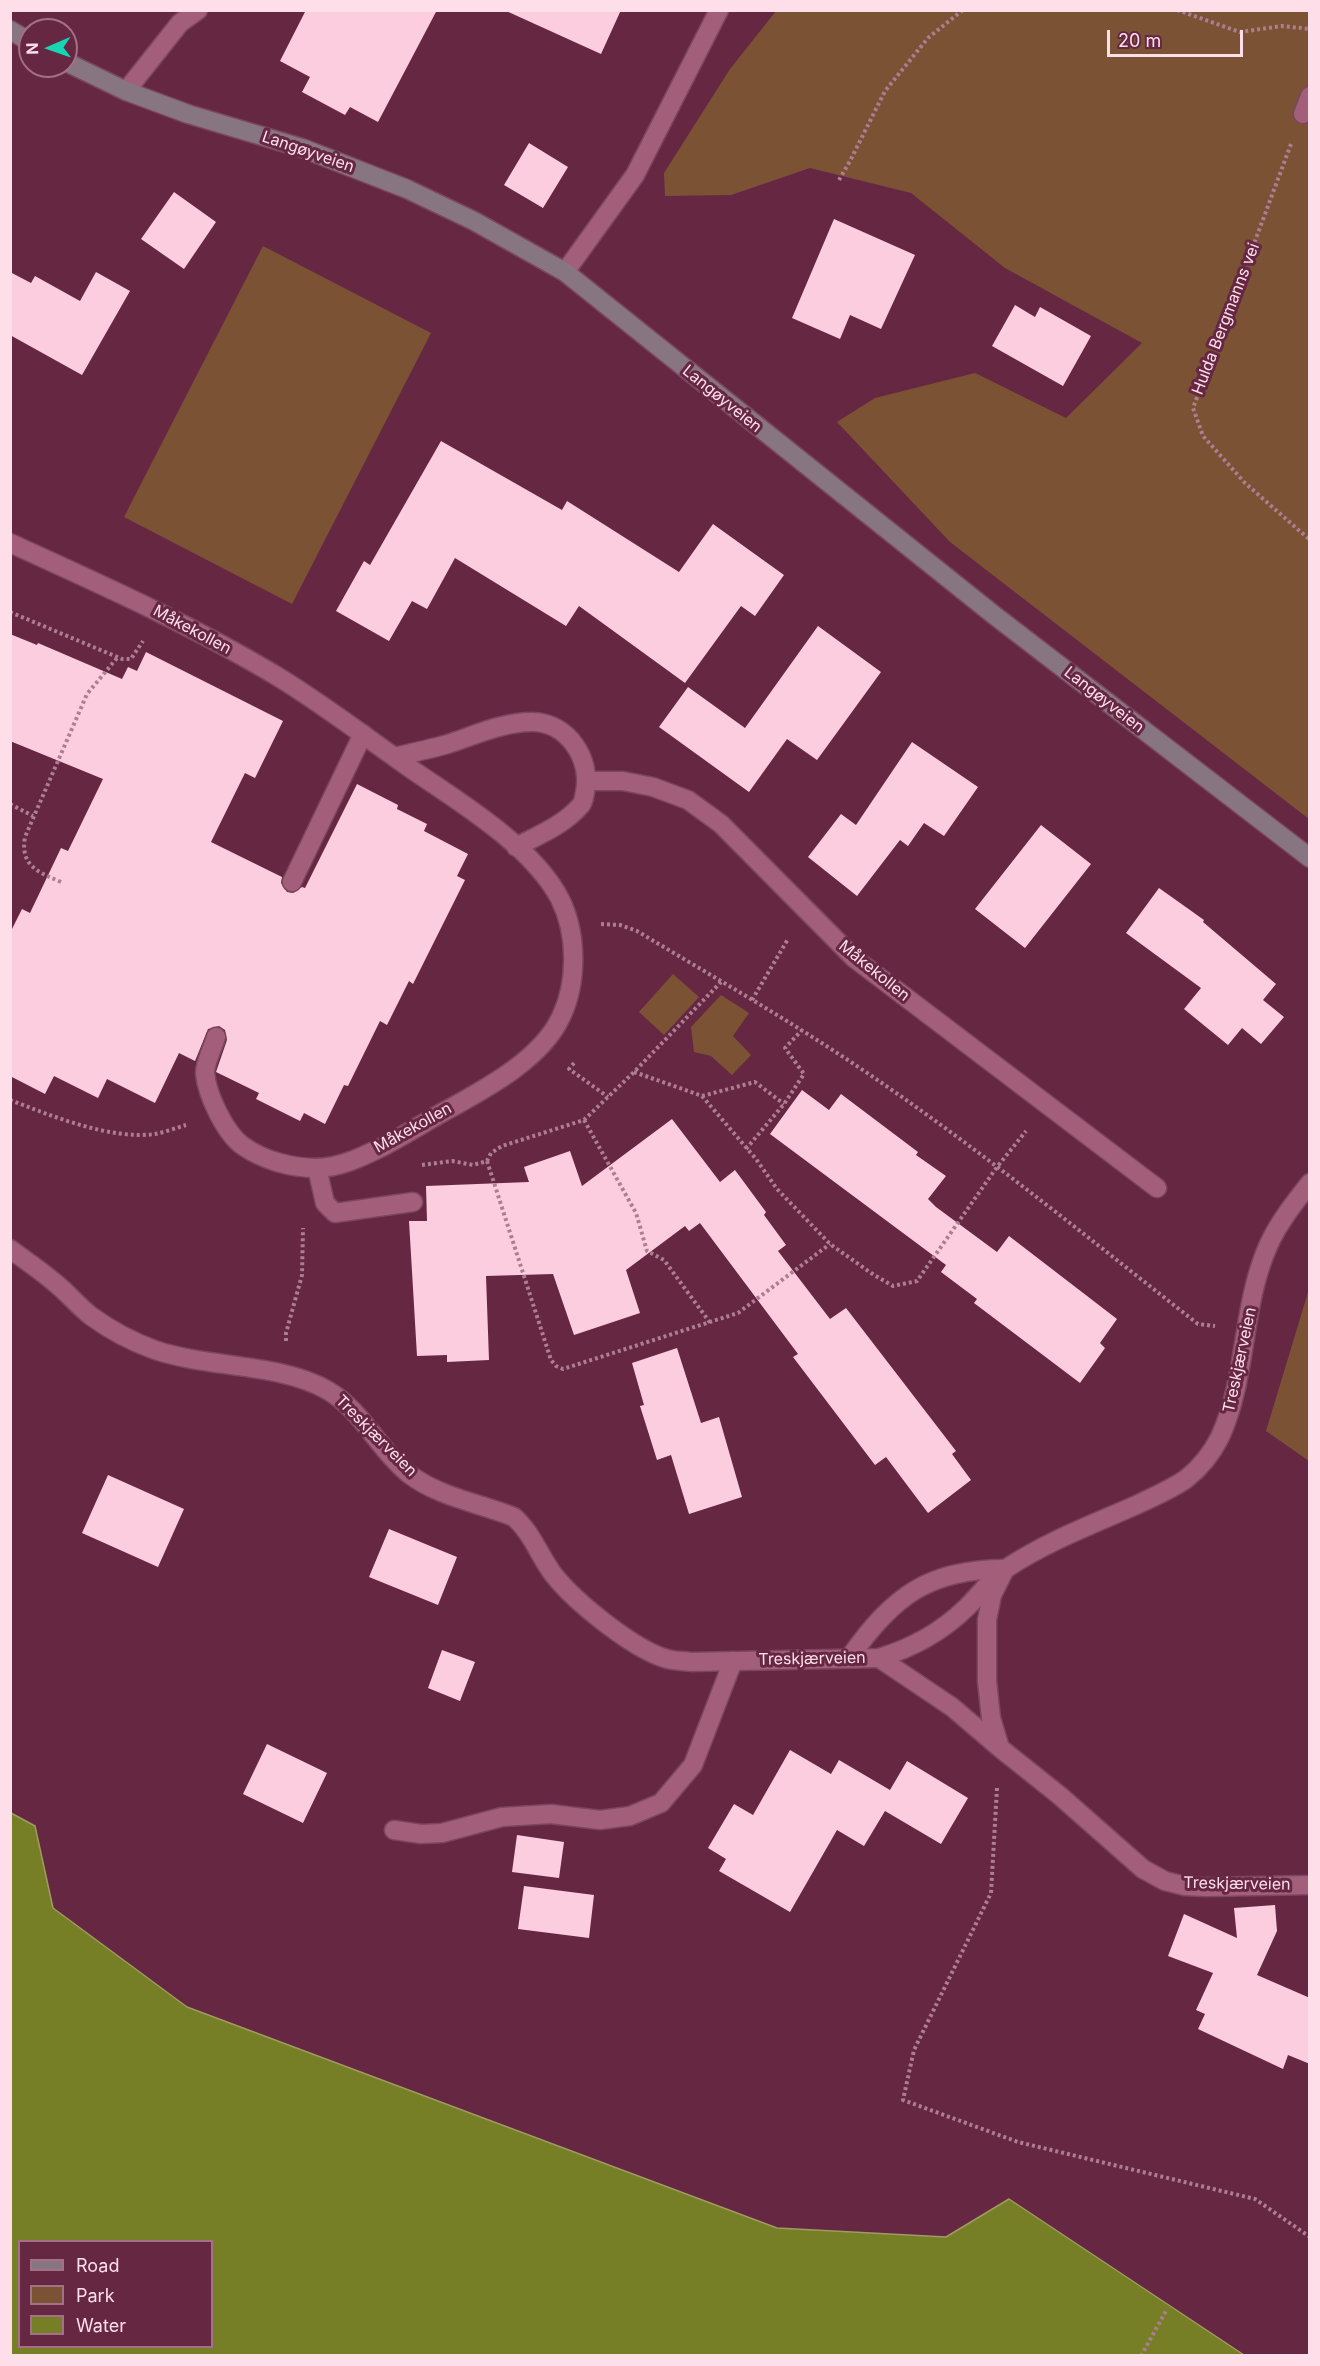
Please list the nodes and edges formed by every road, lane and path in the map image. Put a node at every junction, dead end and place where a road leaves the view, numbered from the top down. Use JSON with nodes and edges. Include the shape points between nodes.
{"nodes":[{"id":1,"x":198,"y":10,"type":"edge"},
{"id":2,"x":719,"y":10,"type":"edge"},
{"id":3,"x":963,"y":10,"type":"edge"},
{"id":4,"x":1177,"y":10,"type":"edge"},
{"id":5,"x":1310,"y":29,"type":"edge"},
{"id":6,"x":78,"y":68,"type":"edge"},
{"id":7,"x":126,"y":91,"type":"junction"},
{"id":8,"x":1310,"y":96,"type":"edge"},
{"id":9,"x":1303,"y":114,"type":"joint"},
{"id":10,"x":839,"y":180,"type":"dead end"},
{"id":11,"x":565,"y":272,"type":"junction"},
{"id":12,"x":1310,"y":540,"type":"edge"},
{"id":13,"x":10,"y":543,"type":"edge"},
{"id":14,"x":10,"y":612,"type":"edge"},
{"id":15,"x":160,"y":612,"type":"junction"},
{"id":16,"x":117,"y":658,"type":"junction"},
{"id":17,"x":363,"y":735,"type":"junction"},
{"id":18,"x":394,"y":757,"type":"junction"},
{"id":19,"x":588,"y":781,"type":"junction"},
{"id":20,"x":10,"y":804,"type":"edge"},
{"id":21,"x":33,"y":816,"type":"junction"},
{"id":22,"x":516,"y":847,"type":"junction"},
{"id":23,"x":1310,"y":858,"type":"edge"},
{"id":24,"x":60,"y":882,"type":"dead end"},
{"id":25,"x":292,"y":882,"type":"dead end"},
{"id":26,"x":806,"y":910,"type":"junction"},
{"id":27,"x":571,"y":927,"type":"junction"},
{"id":28,"x":721,"y":982,"type":"junction"},
{"id":29,"x":752,"y":1000,"type":"junction"},
{"id":30,"x":802,"y":1030,"type":"junction"},
{"id":31,"x":216,"y":1037,"type":"dead end"},
{"id":32,"x":634,"y":1072,"type":"junction"},
{"id":33,"x":702,"y":1096,"type":"junction"},
{"id":34,"x":10,"y":1100,"type":"edge"},
{"id":35,"x":784,"y":1104,"type":"junction"},
{"id":36,"x":1047,"y":1105,"type":"junction"},
{"id":37,"x":584,"y":1120,"type":"junction"},
{"id":38,"x":191,"y":1124,"type":"dead end"},
{"id":39,"x":746,"y":1149,"type":"junction"},
{"id":40,"x":487,"y":1161,"type":"junction"},
{"id":41,"x":417,"y":1165,"type":"dead end"},
{"id":42,"x":997,"y":1167,"type":"junction"},
{"id":43,"x":317,"y":1168,"type":"junction"},
{"id":44,"x":1310,"y":1183,"type":"edge"},
{"id":45,"x":1157,"y":1188,"type":"dead end"},
{"id":46,"x":413,"y":1202,"type":"dead end"},
{"id":47,"x":302,"y":1221,"type":"dead end"},
{"id":48,"x":830,"y":1244,"type":"junction"},
{"id":49,"x":10,"y":1249,"type":"edge"},
{"id":50,"x":711,"y":1323,"type":"junction"},
{"id":51,"x":1198,"y":1324,"type":"dead end"},
{"id":52,"x":285,"y":1375,"type":"junction"},
{"id":53,"x":1005,"y":1569,"type":"junction"},
{"id":54,"x":850,"y":1657,"type":"junction"},
{"id":55,"x":879,"y":1658,"type":"junction"},
{"id":56,"x":733,"y":1661,"type":"junction"},
{"id":57,"x":1000,"y":1748,"type":"junction"},
{"id":58,"x":394,"y":1830,"type":"dead end"},
{"id":59,"x":1310,"y":1885,"type":"edge"},
{"id":60,"x":1310,"y":2237,"type":"edge"},
{"id":61,"x":1167,"y":2309,"type":"dead end"},
{"id":62,"x":1141,"y":2355,"type":"edge"}],
"edges":[{"from":1,"to":7,"type":"street","via":[[180,24]]},
{"from":2,"to":11,"type":"street","via":[[635,175]]},
{"from":3,"to":10,"type":"path","via":[[928,38],[885,91]]},
{"from":4,"to":5,"type":"path","via":[[1240,32],[1282,26]]},
{"from":6,"to":7,"type":"main road","name":"Langøyveien"},
{"from":7,"to":11,"type":"main road","name":"Langøyveien","via":[[302,148],[407,189]]},
{"from":8,"to":9,"type":"street"},
{"from":9,"to":12,"type":"path","name":"Hulda Bergmanns vei","via":[[1193,408],[1203,436],[1245,483]]},
{"from":11,"to":23,"type":"main road","name":"Langøyveien","via":[[994,615]]},
{"from":13,"to":15,"type":"street","name":"Måkekollen"},
{"from":14,"to":16,"type":"path"},
{"from":15,"to":16,"type":"path","via":[[136,653],[126,660]]},
{"from":15,"to":17,"type":"street","name":"Måkekollen","via":[[282,679]]},
{"from":16,"to":21,"type":"path","via":[[87,694]]},
{"from":17,"to":18,"type":"street","name":"Måkekollen"},
{"from":17,"to":25,"type":"street"},
{"from":18,"to":19,"type":"street","via":[[510,724],[535,722],[555,728],[572,740],[584,760]]},
{"from":18,"to":22,"type":"street","name":"Måkekollen","via":[[476,813]]},
{"from":19,"to":22,"type":"street","via":[[583,803],[565,821]]},
{"from":19,"to":26,"type":"street","name":"Måkekollen","via":[[623,781],[688,800],[722,824]]},
{"from":20,"to":21,"type":"path"},
{"from":21,"to":24,"type":"path","via":[[25,855],[38,872]]},
{"from":22,"to":27,"type":"street","name":"Måkekollen","via":[[541,870],[559,897]]},
{"from":26,"to":29,"type":"path"},
{"from":26,"to":36,"type":"street","name":"Måkekollen","via":[[854,958]]},
{"from":27,"to":28,"type":"path","via":[[620,925],[637,930]]},
{"from":27,"to":43,"type":"street","name":"Måkekollen","via":[[570,992],[561,1018],[543,1043],[481,1091],[381,1147],[346,1163]]},
{"from":28,"to":29,"type":"path"},
{"from":28,"to":32,"type":"path"},
{"from":29,"to":30,"type":"path"},
{"from":30,"to":35,"type":"path","via":[[785,1048],[804,1074]]},
{"from":30,"to":42,"type":"path","via":[[877,1079]]},
{"from":31,"to":43,"type":"street","name":"Måkekollen","via":[[205,1070],[209,1094],[235,1137],[242,1145],[281,1164]]},
{"from":32,"to":33,"type":"path"},
{"from":32,"to":37,"type":"path"},
{"from":33,"to":35,"type":"path","via":[[755,1082]]},
{"from":33,"to":39,"type":"path"},
{"from":34,"to":38,"type":"path","via":[[95,1128],[130,1135],[156,1134]]},
{"from":35,"to":39,"type":"path"},
{"from":36,"to":42,"type":"path"},
{"from":36,"to":45,"type":"street","name":"Måkekollen"},
{"from":37,"to":40,"type":"path","via":[[502,1146]]},
{"from":37,"to":50,"type":"path","via":[[636,1213],[647,1251],[664,1260]]},
{"from":39,"to":48,"type":"path","via":[[777,1189]]},
{"from":40,"to":41,"type":"path","via":[[473,1165],[452,1161]]},
{"from":40,"to":50,"type":"path","via":[[556,1366],[570,1368]]},
{"from":42,"to":48,"type":"path","via":[[917,1281],[893,1286]]},
{"from":42,"to":51,"type":"path"},
{"from":43,"to":46,"type":"street","via":[[325,1203],[335,1213]]},
{"from":44,"to":53,"type":"street","name":"Treskjærveien","via":[[1269,1244],[1246,1329],[1232,1409],[1206,1460],[1186,1479],[1159,1494],[1047,1545]]},
{"from":47,"to":52,"type":"path","via":[[302,1275],[286,1333]]},
{"from":48,"to":50,"type":"path","via":[[738,1313]]},
{"from":49,"to":52,"type":"street","name":"Treskjærveien","via":[[54,1281],[90,1315],[123,1335],[183,1358]]},
{"from":52,"to":56,"type":"street","name":"Treskjærveien","via":[[328,1390],[347,1404],[410,1474],[438,1491],[514,1517],[566,1589],[648,1651],[671,1660]]},
{"from":53,"to":54,"type":"street","via":[[954,1573],[927,1582],[901,1599],[870,1629]]},
{"from":53,"to":55,"type":"street","name":"Treskjærveien","via":[[932,1636]]},
{"from":53,"to":57,"type":"street","via":[[992,1595],[987,1620],[987,1681],[991,1718]]},
{"from":54,"to":55,"type":"street","name":"Treskjærveien"},
{"from":54,"to":56,"type":"street","name":"Treskjærveien"},
{"from":55,"to":57,"type":"street","name":"Treskjærveien","via":[[952,1707]]},
{"from":56,"to":58,"type":"street","via":[[693,1765],[661,1803],[630,1816],[600,1820],[551,1814],[502,1817],[442,1833]]},
{"from":57,"to":59,"type":"street","name":"Treskjærveien","via":[[1143,1869],[1165,1881],[1206,1887]]},
{"from":57,"to":60,"type":"path","via":[[991,1893],[914,2050],[903,2100],[1018,2142],[1255,2199]]},
{"from":61,"to":62,"type":"path"}]}
